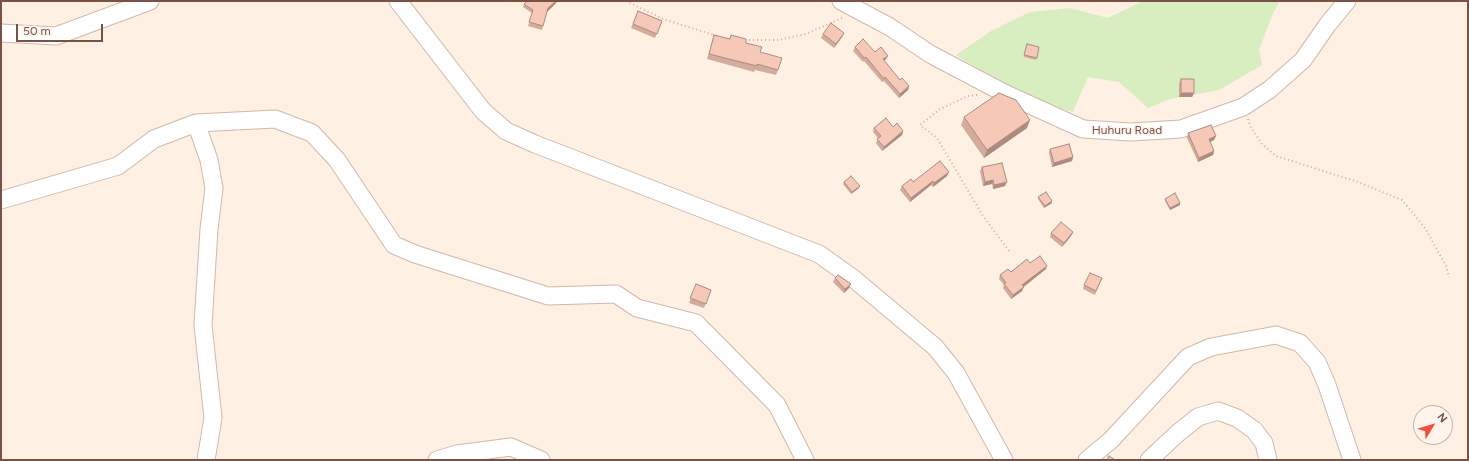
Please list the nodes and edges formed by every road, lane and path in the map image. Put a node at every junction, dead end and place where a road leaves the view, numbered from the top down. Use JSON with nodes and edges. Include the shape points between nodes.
{"nodes":[{"id":1,"x":150,"y":1,"type":"edge"},
{"id":2,"x":398,"y":1,"type":"edge"},
{"id":3,"x":626,"y":1,"type":"edge"},
{"id":4,"x":1348,"y":1,"type":"edge"},
{"id":5,"x":845,"y":3,"type":"edge"},
{"id":6,"x":1,"y":33,"type":"edge"},
{"id":7,"x":724,"y":38,"type":"edge"},
{"id":8,"x":739,"y":40,"type":"edge"},
{"id":9,"x":984,"y":95,"type":"dead end"},
{"id":10,"x":1243,"y":106,"type":"junction"},
{"id":11,"x":196,"y":123,"type":"junction"},
{"id":12,"x":1,"y":200,"type":"edge"},
{"id":13,"x":1009,"y":251,"type":"dead end"},
{"id":14,"x":1449,"y":277,"type":"dead end"},
{"id":15,"x":206,"y":460,"type":"edge"},
{"id":16,"x":437,"y":460,"type":"edge"},
{"id":17,"x":542,"y":460,"type":"edge"},
{"id":18,"x":805,"y":460,"type":"edge"},
{"id":19,"x":1004,"y":460,"type":"edge"},
{"id":20,"x":1087,"y":460,"type":"edge"},
{"id":21,"x":1149,"y":460,"type":"edge"},
{"id":22,"x":1268,"y":460,"type":"edge"},
{"id":23,"x":1352,"y":460,"type":"edge"}],
"edges":[{"from":1,"to":6,"type":"street","via":[[56,36]]},
{"from":2,"to":19,"type":"street","via":[[483,111],[506,131],[819,254],[854,279],[935,347],[956,373]]},
{"from":3,"to":7,"type":"path","via":[[663,19]]},
{"from":4,"to":10,"type":"street","name":"Huhuru Road","via":[[1303,60],[1269,90]]},
{"from":5,"to":8,"type":"path","via":[[841,20],[806,34],[778,40]]},
{"from":5,"to":10,"type":"street","name":"Huhuru Road","via":[[890,27],[930,54],[1083,130],[1131,132],[1181,129]]},
{"from":9,"to":13,"type":"path","via":[[968,96],[940,109],[920,125],[936,138],[983,216]]},
{"from":10,"to":14,"type":"path","via":[[1251,128],[1262,144],[1276,156],[1358,182],[1402,200],[1425,228],[1446,266]]},
{"from":11,"to":12,"type":"street","via":[[154,139],[118,166]]},
{"from":11,"to":15,"type":"street","via":[[209,160],[214,188],[203,325],[213,418]]},
{"from":11,"to":18,"type":"street","via":[[275,118],[312,133],[337,160],[394,244],[415,254],[548,296],[616,294],[637,308],[696,323],[777,406]]},
{"from":16,"to":17,"type":"street","via":[[457,454],[511,447]]},
{"from":20,"to":23,"type":"street","via":[[1111,440],[1188,357],[1211,347],[1276,334],[1300,343],[1317,362]]},
{"from":21,"to":22,"type":"street","via":[[1198,417],[1218,411],[1237,418],[1254,430],[1264,443]]}]}
